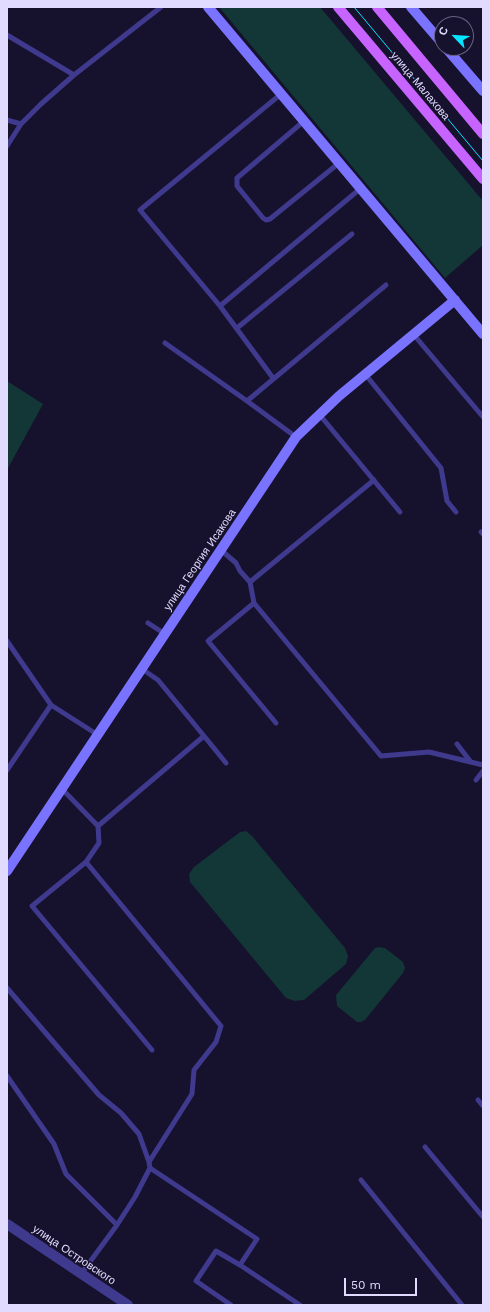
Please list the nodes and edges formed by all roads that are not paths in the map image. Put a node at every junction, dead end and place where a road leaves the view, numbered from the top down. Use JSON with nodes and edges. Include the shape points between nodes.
{"nodes":[{"id":1,"x":161,"y":7,"type":"edge"},
{"id":2,"x":208,"y":7,"type":"edge"},
{"id":3,"x":338,"y":7,"type":"edge"},
{"id":4,"x":377,"y":7,"type":"edge"},
{"id":5,"x":411,"y":7,"type":"edge"},
{"id":6,"x":434,"y":34,"type":"edge"},
{"id":7,"x":7,"y":35,"type":"edge"},
{"id":8,"x":453,"y":56,"type":"edge"},
{"id":9,"x":74,"y":75,"type":"junction"},
{"id":10,"x":483,"y":91,"type":"edge"},
{"id":11,"x":281,"y":94,"type":"junction"},
{"id":12,"x":7,"y":120,"type":"edge"},
{"id":13,"x":304,"y":122,"type":"junction"},
{"id":14,"x":22,"y":124,"type":"junction"},
{"id":15,"x":483,"y":134,"type":"edge"},
{"id":16,"x":7,"y":146,"type":"edge"},
{"id":17,"x":339,"y":163,"type":"junction"},
{"id":18,"x":483,"y":180,"type":"edge"},
{"id":19,"x":361,"y":188,"type":"junction"},
{"id":20,"x":352,"y":234,"type":"dead end"},
{"id":21,"x":386,"y":285,"type":"dead end"},
{"id":22,"x":455,"y":300,"type":"junction"},
{"id":23,"x":220,"y":306,"type":"junction"},
{"id":24,"x":237,"y":328,"type":"junction"},
{"id":25,"x":483,"y":334,"type":"edge"},
{"id":26,"x":414,"y":335,"type":"junction"},
{"id":27,"x":165,"y":342,"type":"dead end"},
{"id":28,"x":365,"y":374,"type":"junction"},
{"id":29,"x":273,"y":378,"type":"junction"},
{"id":30,"x":247,"y":401,"type":"junction"},
{"id":31,"x":319,"y":414,"type":"junction"},
{"id":32,"x":483,"y":417,"type":"edge"},
{"id":33,"x":296,"y":437,"type":"junction"},
{"id":34,"x":374,"y":480,"type":"junction"},
{"id":35,"x":400,"y":512,"type":"dead end"},
{"id":36,"x":456,"y":512,"type":"dead end"},
{"id":37,"x":221,"y":550,"type":"junction"},
{"id":38,"x":250,"y":582,"type":"junction"},
{"id":39,"x":254,"y":603,"type":"junction"},
{"id":40,"x":148,"y":623,"type":"dead end"},
{"id":41,"x":165,"y":634,"type":"junction"},
{"id":42,"x":7,"y":641,"type":"edge"},
{"id":43,"x":142,"y":669,"type":"junction"},
{"id":44,"x":51,"y":704,"type":"junction"},
{"id":45,"x":276,"y":723,"type":"dead end"},
{"id":46,"x":98,"y":735,"type":"junction"},
{"id":47,"x":204,"y":736,"type":"junction"},
{"id":48,"x":457,"y":744,"type":"dead end"},
{"id":49,"x":470,"y":761,"type":"junction"},
{"id":50,"x":226,"y":763,"type":"dead end"},
{"id":51,"x":483,"y":765,"type":"edge"},
{"id":52,"x":7,"y":770,"type":"edge"},
{"id":53,"x":483,"y":771,"type":"edge"},
{"id":54,"x":476,"y":780,"type":"dead end"},
{"id":55,"x":62,"y":789,"type":"junction"},
{"id":56,"x":98,"y":826,"type":"junction"},
{"id":57,"x":86,"y":862,"type":"junction"},
{"id":58,"x":7,"y":871,"type":"edge"},
{"id":59,"x":7,"y":988,"type":"edge"},
{"id":60,"x":152,"y":1050,"type":"dead end"},
{"id":61,"x":7,"y":1076,"type":"edge"},
{"id":62,"x":478,"y":1100,"type":"dead end"},
{"id":63,"x":483,"y":1106,"type":"edge"},
{"id":64,"x":425,"y":1147,"type":"dead end"},
{"id":65,"x":149,"y":1162,"type":"junction"},
{"id":66,"x":150,"y":1168,"type":"junction"},
{"id":67,"x":361,"y":1180,"type":"dead end"},
{"id":68,"x":483,"y":1217,"type":"edge"},
{"id":69,"x":7,"y":1224,"type":"edge"},
{"id":70,"x":117,"y":1225,"type":"junction"},
{"id":71,"x":240,"y":1266,"type":"junction"},
{"id":72,"x":81,"y":1274,"type":"junction"},
{"id":73,"x":128,"y":1305,"type":"edge"},
{"id":74,"x":232,"y":1305,"type":"edge"},
{"id":75,"x":300,"y":1305,"type":"edge"},
{"id":76,"x":462,"y":1305,"type":"edge"}],
"edges":[{"from":1,"to":9,"type":"lane"},
{"from":2,"to":11,"type":"street"},
{"from":3,"to":18,"type":"main road","name":"улица Малахова"},
{"from":4,"to":15,"type":"main road","name":"улица Малахова"},
{"from":5,"to":6,"type":"street"},
{"from":7,"to":9,"type":"lane"},
{"from":8,"to":10,"type":"street"},
{"from":9,"to":14,"type":"lane"},
{"from":11,"to":13,"type":"street"},
{"from":11,"to":23,"type":"lane","via":[[140,210]]},
{"from":12,"to":14,"type":"lane"},
{"from":13,"to":17,"type":"street"},
{"from":13,"to":17,"type":"lane","via":[[237,178],[236,186],[263,218],[270,219]]},
{"from":14,"to":16,"type":"lane"},
{"from":17,"to":19,"type":"street"},
{"from":19,"to":22,"type":"street"},
{"from":19,"to":23,"type":"lane"},
{"from":20,"to":24,"type":"lane"},
{"from":21,"to":29,"type":"lane"},
{"from":22,"to":25,"type":"street"},
{"from":22,"to":26,"type":"street","name":"улица Георгия Исакова"},
{"from":23,"to":24,"type":"lane"},
{"from":24,"to":29,"type":"lane"},
{"from":26,"to":28,"type":"street","name":"улица Георгия Исакова"},
{"from":26,"to":32,"type":"lane"},
{"from":27,"to":30,"type":"lane"},
{"from":28,"to":31,"type":"street","name":"улица Георгия Исакова"},
{"from":28,"to":36,"type":"lane","via":[[441,468],[447,501]]},
{"from":29,"to":30,"type":"lane"},
{"from":30,"to":33,"type":"lane"},
{"from":31,"to":33,"type":"street","name":"улица Георгия Исакова"},
{"from":31,"to":34,"type":"lane"},
{"from":33,"to":37,"type":"street","name":"улица Георгия Исакова"},
{"from":34,"to":35,"type":"lane"},
{"from":34,"to":38,"type":"lane"},
{"from":37,"to":38,"type":"lane","via":[[236,563]]},
{"from":37,"to":41,"type":"street","name":"улица Георгия Исакова"},
{"from":38,"to":39,"type":"lane"},
{"from":39,"to":45,"type":"lane","via":[[208,641]]},
{"from":39,"to":49,"type":"lane","via":[[381,756],[429,752]]},
{"from":40,"to":41,"type":"lane"},
{"from":41,"to":43,"type":"street","name":"улица Георгия Исакова"},
{"from":42,"to":44,"type":"lane"},
{"from":43,"to":46,"type":"street","name":"улица Георгия Исакова"},
{"from":43,"to":47,"type":"lane","via":[[158,680]]},
{"from":44,"to":46,"type":"lane"},
{"from":44,"to":52,"type":"lane"},
{"from":46,"to":55,"type":"street","name":"улица Георгия Исакова"},
{"from":47,"to":50,"type":"lane"},
{"from":47,"to":56,"type":"lane"},
{"from":48,"to":49,"type":"lane"},
{"from":49,"to":51,"type":"lane"},
{"from":53,"to":54,"type":"lane"},
{"from":55,"to":56,"type":"lane"},
{"from":55,"to":58,"type":"street","name":"улица Георгия Исакова"},
{"from":56,"to":57,"type":"lane","via":[[99,843]]},
{"from":57,"to":60,"type":"lane","via":[[32,906]]},
{"from":57,"to":65,"type":"lane","via":[[221,1026],[216,1042],[194,1070],[192,1094]]},
{"from":59,"to":65,"type":"lane","via":[[98,1095],[121,1113],[139,1134]]},
{"from":61,"to":70,"type":"lane","via":[[54,1144],[66,1174]]},
{"from":62,"to":63,"type":"lane"},
{"from":64,"to":68,"type":"lane"},
{"from":65,"to":66,"type":"lane"},
{"from":66,"to":70,"type":"lane"},
{"from":66,"to":71,"type":"lane","via":[[257,1239]]},
{"from":67,"to":76,"type":"lane"},
{"from":69,"to":72,"type":"street","name":"улица Островского"},
{"from":70,"to":72,"type":"lane"},
{"from":71,"to":74,"type":"lane","via":[[216,1252],[196,1281]]},
{"from":71,"to":75,"type":"lane"},
{"from":72,"to":73,"type":"street","name":"улица Островского"}]}
